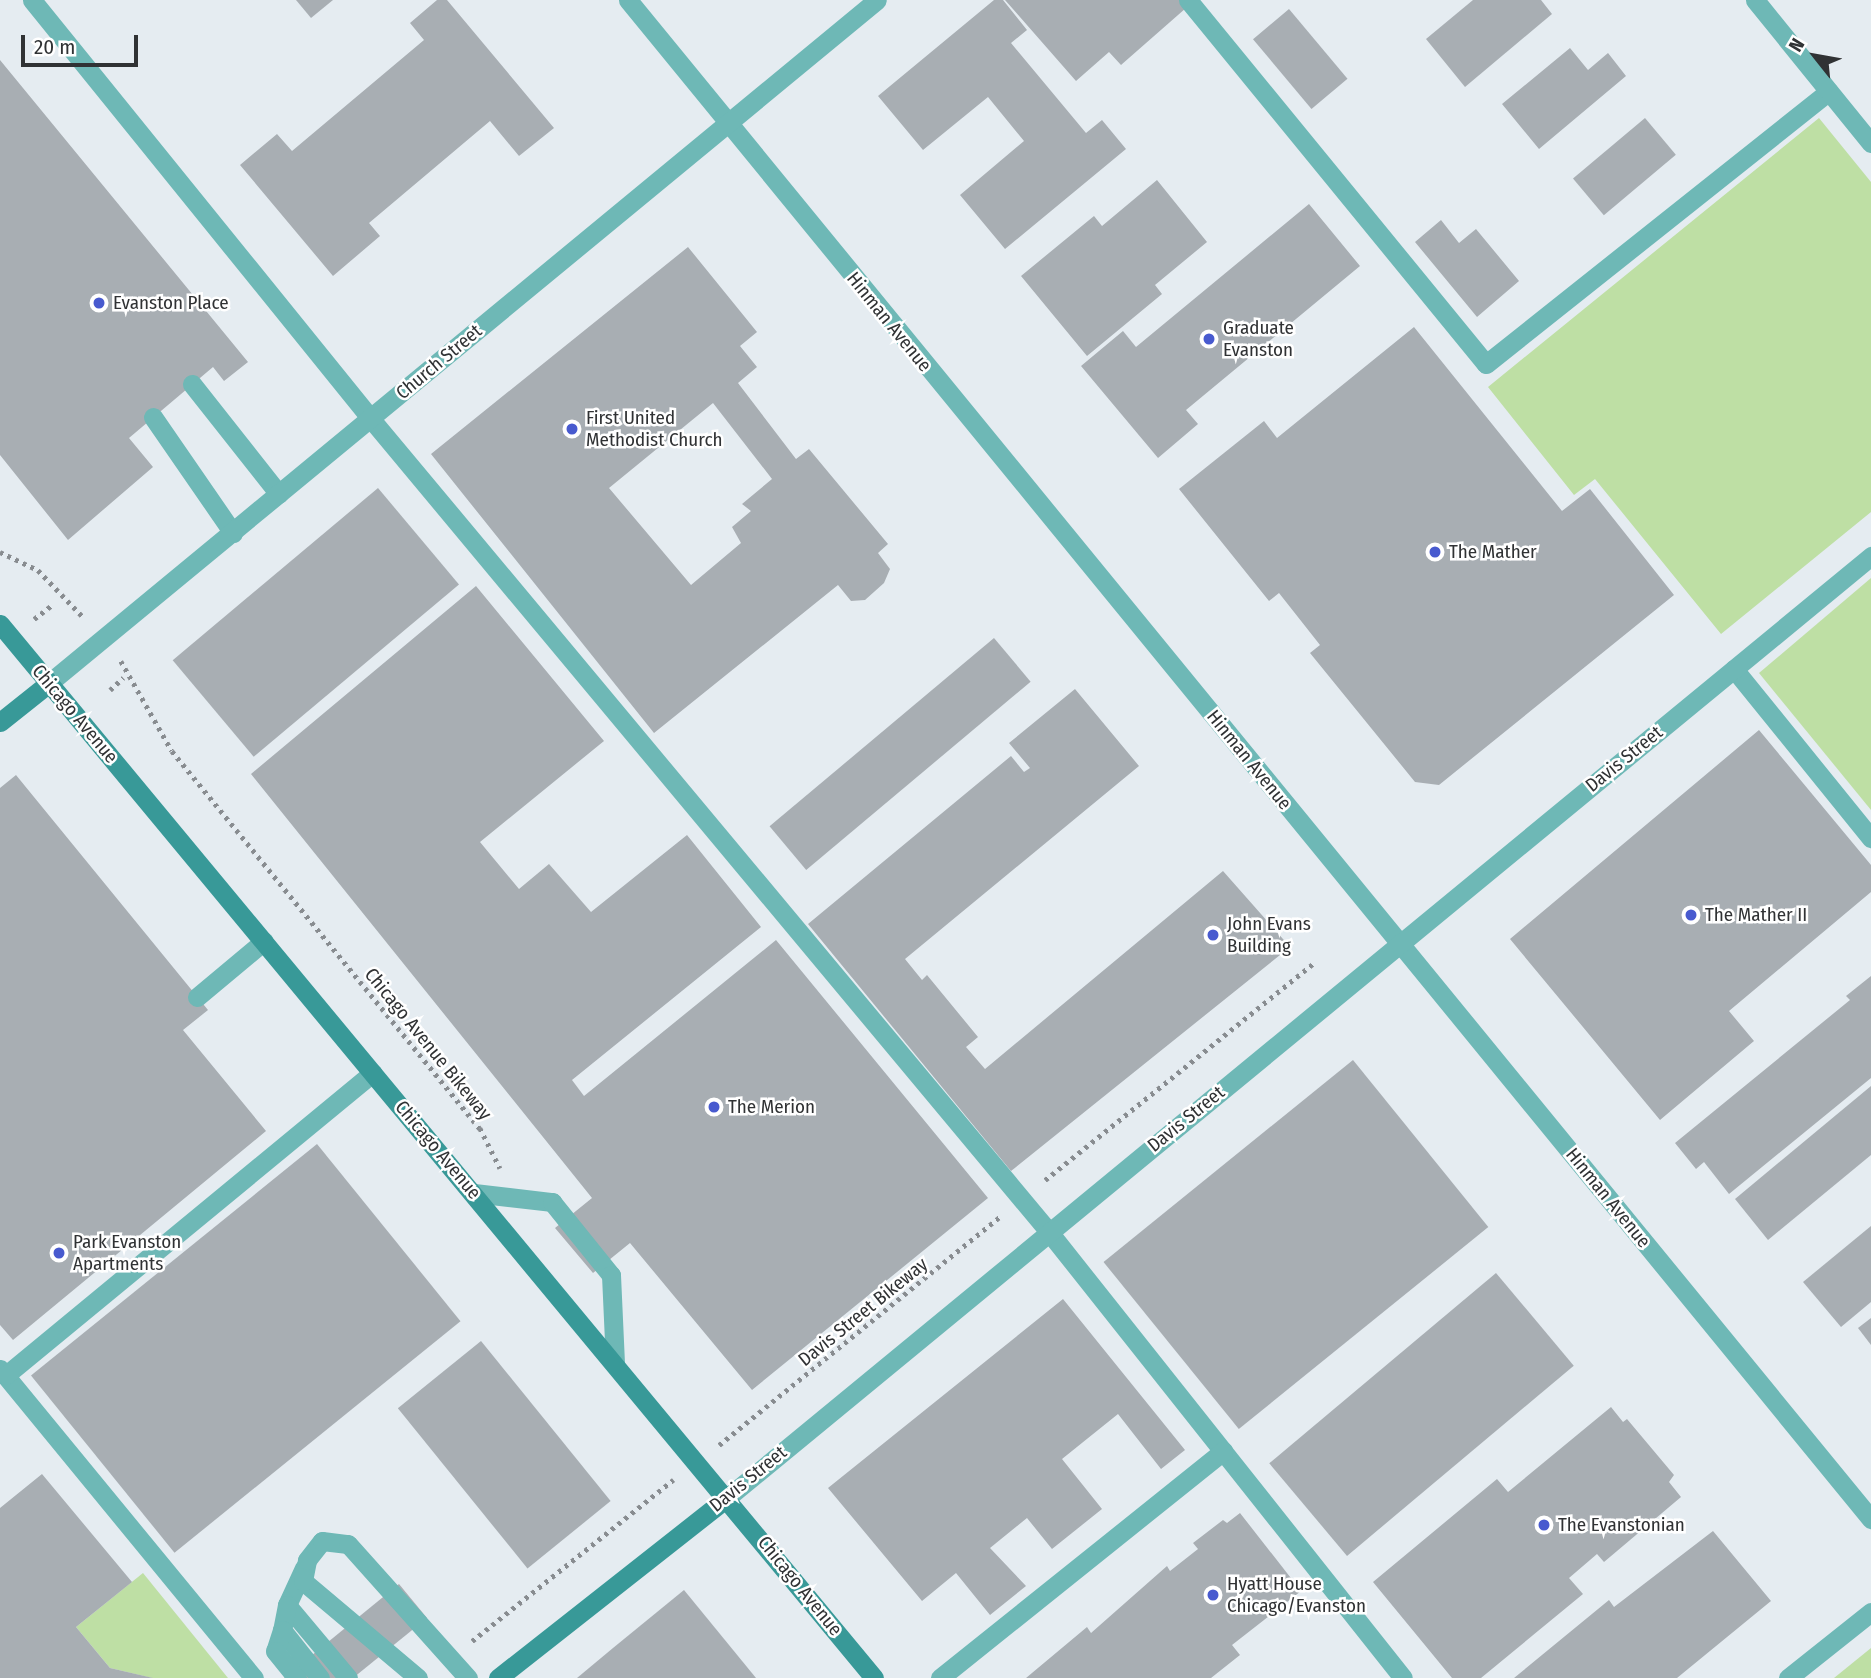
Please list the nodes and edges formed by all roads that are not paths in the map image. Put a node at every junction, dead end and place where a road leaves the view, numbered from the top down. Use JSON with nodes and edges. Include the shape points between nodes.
{"nodes":[{"id":1,"x":32,"y":0,"type":"edge"},
{"id":2,"x":628,"y":0,"type":"edge"},
{"id":3,"x":877,"y":0,"type":"edge"},
{"id":4,"x":1188,"y":0,"type":"edge"},
{"id":5,"x":1755,"y":0,"type":"edge"},
{"id":6,"x":1829,"y":91,"type":"junction"},
{"id":7,"x":728,"y":122,"type":"junction"},
{"id":8,"x":1871,"y":143,"type":"edge"},
{"id":9,"x":192,"y":384,"type":"dead end"},
{"id":10,"x":153,"y":417,"type":"dead end"},
{"id":11,"x":371,"y":419,"type":"junction"},
{"id":12,"x":279,"y":494,"type":"junction"},
{"id":13,"x":233,"y":533,"type":"junction"},
{"id":14,"x":1871,"y":556,"type":"edge"},
{"id":15,"x":0,"y":624,"type":"edge"},
{"id":16,"x":1734,"y":669,"type":"junction"},
{"id":17,"x":49,"y":684,"type":"junction"},
{"id":18,"x":0,"y":722,"type":"edge"},
{"id":19,"x":1871,"y":838,"type":"edge"},
{"id":20,"x":264,"y":941,"type":"junction"},
{"id":21,"x":1399,"y":944,"type":"junction"},
{"id":22,"x":197,"y":997,"type":"dead end"},
{"id":23,"x":373,"y":1073,"type":"junction"},
{"id":24,"x":474,"y":1193,"type":"junction"},
{"id":25,"x":1049,"y":1232,"type":"junction"},
{"id":26,"x":615,"y":1362,"type":"junction"},
{"id":27,"x":3,"y":1372,"type":"edge"},
{"id":28,"x":1223,"y":1451,"type":"junction"},
{"id":29,"x":727,"y":1497,"type":"junction"},
{"id":30,"x":1871,"y":1519,"type":"edge"},
{"id":31,"x":307,"y":1560,"type":"junction"},
{"id":32,"x":287,"y":1605,"type":"junction"},
{"id":33,"x":1871,"y":1612,"type":"edge"},
{"id":34,"x":282,"y":1630,"type":"junction"},
{"id":35,"x":254,"y":1678,"type":"edge"},
{"id":36,"x":297,"y":1678,"type":"edge"},
{"id":37,"x":320,"y":1678,"type":"edge"},
{"id":38,"x":348,"y":1678,"type":"edge"},
{"id":39,"x":418,"y":1678,"type":"edge"},
{"id":40,"x":468,"y":1678,"type":"edge"},
{"id":41,"x":498,"y":1678,"type":"edge"},
{"id":42,"x":874,"y":1678,"type":"edge"},
{"id":43,"x":940,"y":1678,"type":"edge"},
{"id":44,"x":1403,"y":1678,"type":"edge"},
{"id":45,"x":1788,"y":1678,"type":"edge"}],
"edges":[{"from":1,"to":11,"type":"street"},
{"from":2,"to":7,"type":"street","name":"Hinman Avenue"},
{"from":3,"to":7,"type":"street","name":"Church Street"},
{"from":4,"to":6,"type":"street","via":[[1486,364]]},
{"from":5,"to":6,"type":"street"},
{"from":6,"to":8,"type":"street"},
{"from":7,"to":11,"type":"street","name":"Church Street"},
{"from":7,"to":21,"type":"street","name":"Hinman Avenue"},
{"from":9,"to":12,"type":"street"},
{"from":10,"to":13,"type":"street"},
{"from":11,"to":12,"type":"street","name":"Church Street"},
{"from":11,"to":25,"type":"street"},
{"from":12,"to":13,"type":"street","name":"Church Street"},
{"from":13,"to":17,"type":"street","name":"Church Street"},
{"from":14,"to":16,"type":"street","name":"Davis Street"},
{"from":15,"to":17,"type":"main road","name":"Chicago Avenue"},
{"from":16,"to":19,"type":"street"},
{"from":16,"to":21,"type":"street","name":"Davis Street"},
{"from":17,"to":18,"type":"main road","name":"Church Street"},
{"from":17,"to":20,"type":"main road","name":"Chicago Avenue"},
{"from":20,"to":22,"type":"street"},
{"from":20,"to":23,"type":"main road","name":"Chicago Avenue"},
{"from":21,"to":25,"type":"street","name":"Davis Street"},
{"from":21,"to":30,"type":"street","name":"Hinman Avenue"},
{"from":23,"to":24,"type":"main road","name":"Chicago Avenue"},
{"from":23,"to":27,"type":"street"},
{"from":24,"to":26,"type":"main road","name":"Chicago Avenue"},
{"from":24,"to":26,"type":"street","via":[[552,1202],[611,1275]]},
{"from":25,"to":28,"type":"street"},
{"from":25,"to":29,"type":"street","name":"Davis Street"},
{"from":26,"to":29,"type":"main road","name":"Chicago Avenue"},
{"from":27,"to":35,"type":"street"},
{"from":28,"to":43,"type":"street"},
{"from":28,"to":44,"type":"street"},
{"from":29,"to":41,"type":"main road","name":"Davis Street"},
{"from":29,"to":42,"type":"main road","name":"Chicago Avenue"},
{"from":31,"to":32,"type":"street"},
{"from":31,"to":39,"type":"street","via":[[303,1581]]},
{"from":31,"to":40,"type":"street","via":[[322,1541],[348,1544]]},
{"from":32,"to":34,"type":"street"},
{"from":32,"to":38,"type":"street"},
{"from":33,"to":45,"type":"street"},
{"from":34,"to":36,"type":"street","via":[[275,1651]]},
{"from":34,"to":37,"type":"street"}]}
